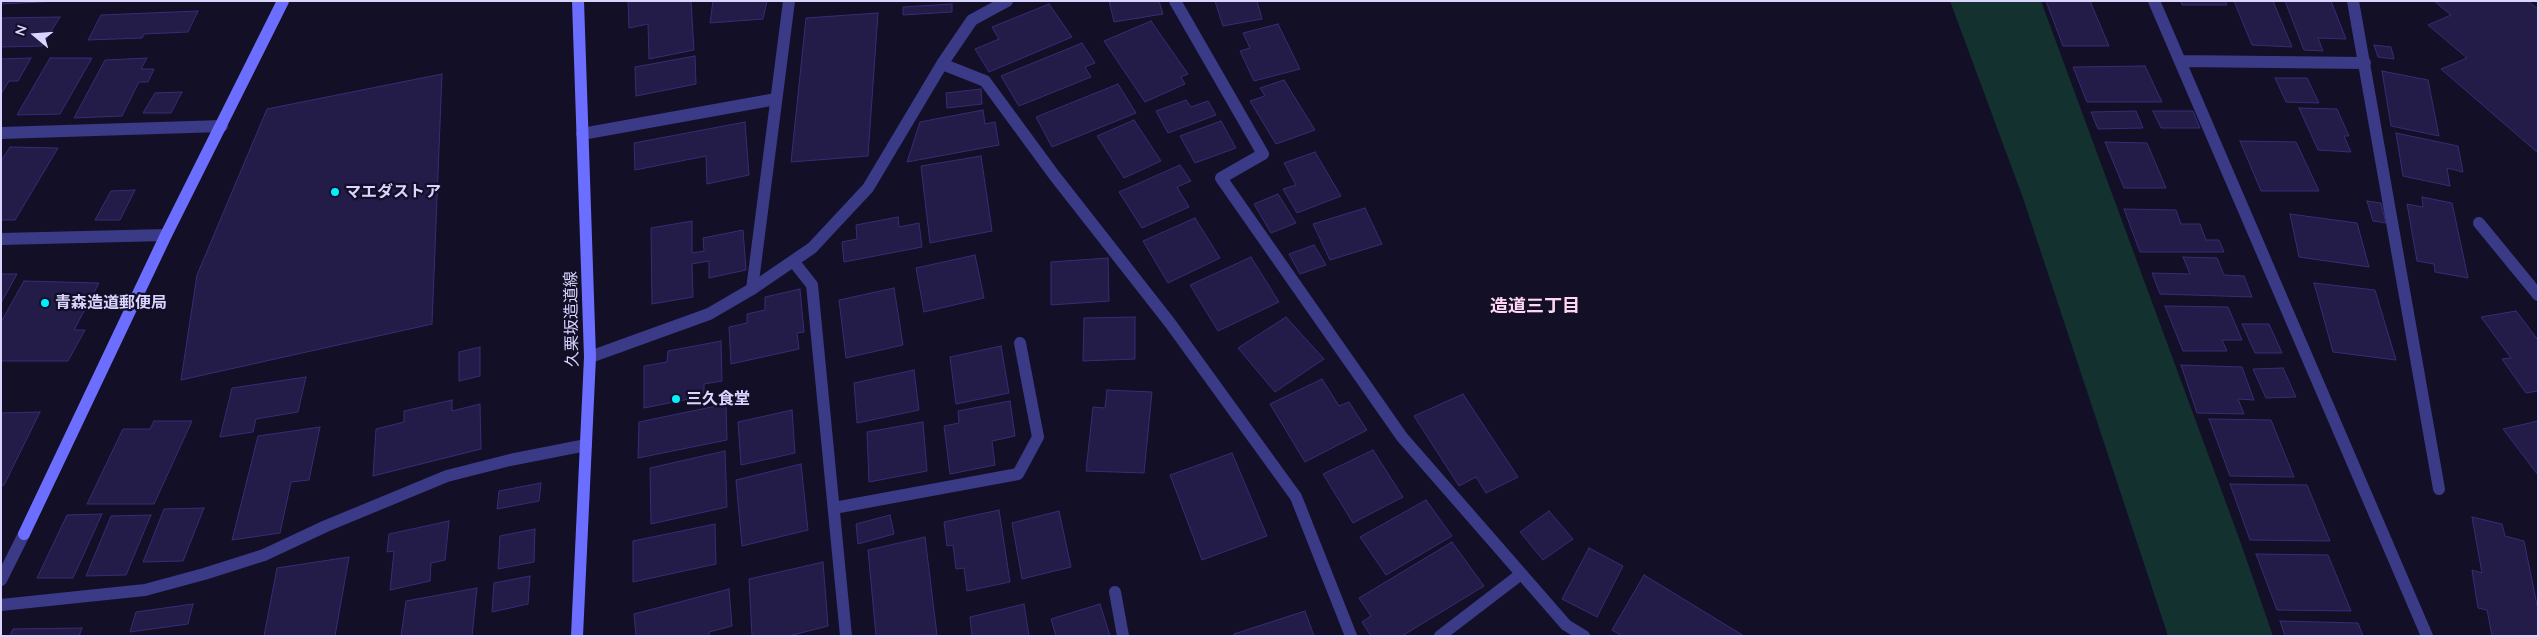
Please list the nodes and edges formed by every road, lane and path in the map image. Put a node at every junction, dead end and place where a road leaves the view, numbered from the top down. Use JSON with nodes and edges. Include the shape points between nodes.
{"nodes":[{"id":1,"x":283,"y":1,"type":"edge"},
{"id":2,"x":578,"y":1,"type":"edge"},
{"id":3,"x":789,"y":1,"type":"edge"},
{"id":4,"x":1006,"y":1,"type":"edge"},
{"id":5,"x":1175,"y":1,"type":"edge"},
{"id":6,"x":2154,"y":1,"type":"edge"},
{"id":7,"x":2353,"y":1,"type":"edge"},
{"id":8,"x":2180,"y":61,"type":"junction"},
{"id":9,"x":2365,"y":63,"type":"junction"},
{"id":10,"x":942,"y":64,"type":"junction"},
{"id":11,"x":776,"y":99,"type":"junction"},
{"id":12,"x":222,"y":126,"type":"junction"},
{"id":13,"x":1,"y":133,"type":"edge"},
{"id":14,"x":582,"y":134,"type":"junction"},
{"id":15,"x":2479,"y":223,"type":"dead end"},
{"id":16,"x":166,"y":236,"type":"junction"},
{"id":17,"x":1,"y":239,"type":"edge"},
{"id":18,"x":793,"y":261,"type":"junction"},
{"id":19,"x":752,"y":289,"type":"junction"},
{"id":20,"x":2538,"y":295,"type":"edge"},
{"id":21,"x":1020,"y":343,"type":"dead end"},
{"id":22,"x":590,"y":357,"type":"junction"},
{"id":23,"x":586,"y":444,"type":"junction"},
{"id":24,"x":2439,"y":489,"type":"dead end"},
{"id":25,"x":834,"y":508,"type":"junction"},
{"id":26,"x":24,"y":534,"type":"joint"},
{"id":27,"x":1521,"y":574,"type":"junction"},
{"id":28,"x":1,"y":580,"type":"edge"},
{"id":29,"x":1115,"y":592,"type":"dead end"},
{"id":30,"x":1,"y":605,"type":"edge"},
{"id":31,"x":577,"y":636,"type":"edge"},
{"id":32,"x":846,"y":636,"type":"edge"},
{"id":33,"x":1124,"y":636,"type":"edge"},
{"id":34,"x":1351,"y":636,"type":"edge"},
{"id":35,"x":1440,"y":636,"type":"edge"},
{"id":36,"x":1584,"y":636,"type":"edge"},
{"id":37,"x":2427,"y":636,"type":"edge"}],
"edges":[{"from":1,"to":12,"type":"main road"},
{"from":2,"to":14,"type":"main road","name":"久栗坂造道線"},
{"from":3,"to":11,"type":"street"},
{"from":4,"to":10,"type":"street","via":[[972,20]]},
{"from":5,"to":27,"type":"street","via":[[1263,154],[1221,178],[1402,437]]},
{"from":6,"to":8,"type":"street"},
{"from":7,"to":9,"type":"street"},
{"from":8,"to":9,"type":"street"},
{"from":8,"to":37,"type":"street"},
{"from":9,"to":24,"type":"street"},
{"from":10,"to":18,"type":"street","via":[[868,188],[812,248]]},
{"from":10,"to":34,"type":"street","via":[[986,81],[1054,175],[1170,323],[1296,497]]},
{"from":11,"to":14,"type":"street"},
{"from":11,"to":19,"type":"street"},
{"from":12,"to":13,"type":"street"},
{"from":12,"to":16,"type":"main road"},
{"from":14,"to":22,"type":"main road","name":"久栗坂造道線"},
{"from":15,"to":20,"type":"street"},
{"from":16,"to":17,"type":"street"},
{"from":16,"to":26,"type":"main road"},
{"from":18,"to":19,"type":"street"},
{"from":18,"to":25,"type":"street","via":[[812,285]]},
{"from":19,"to":22,"type":"street","via":[[708,314]]},
{"from":21,"to":25,"type":"street","via":[[1038,437],[1018,474]]},
{"from":22,"to":23,"type":"main road","name":"久栗坂造道線"},
{"from":23,"to":30,"type":"street","via":[[447,476],[264,555],[204,574],[145,590]]},
{"from":23,"to":31,"type":"main road","name":"久栗坂造道線"},
{"from":25,"to":32,"type":"street"},
{"from":26,"to":28,"type":"street"},
{"from":27,"to":35,"type":"street"},
{"from":27,"to":36,"type":"street","via":[[1566,625]]},
{"from":29,"to":33,"type":"street"}]}
